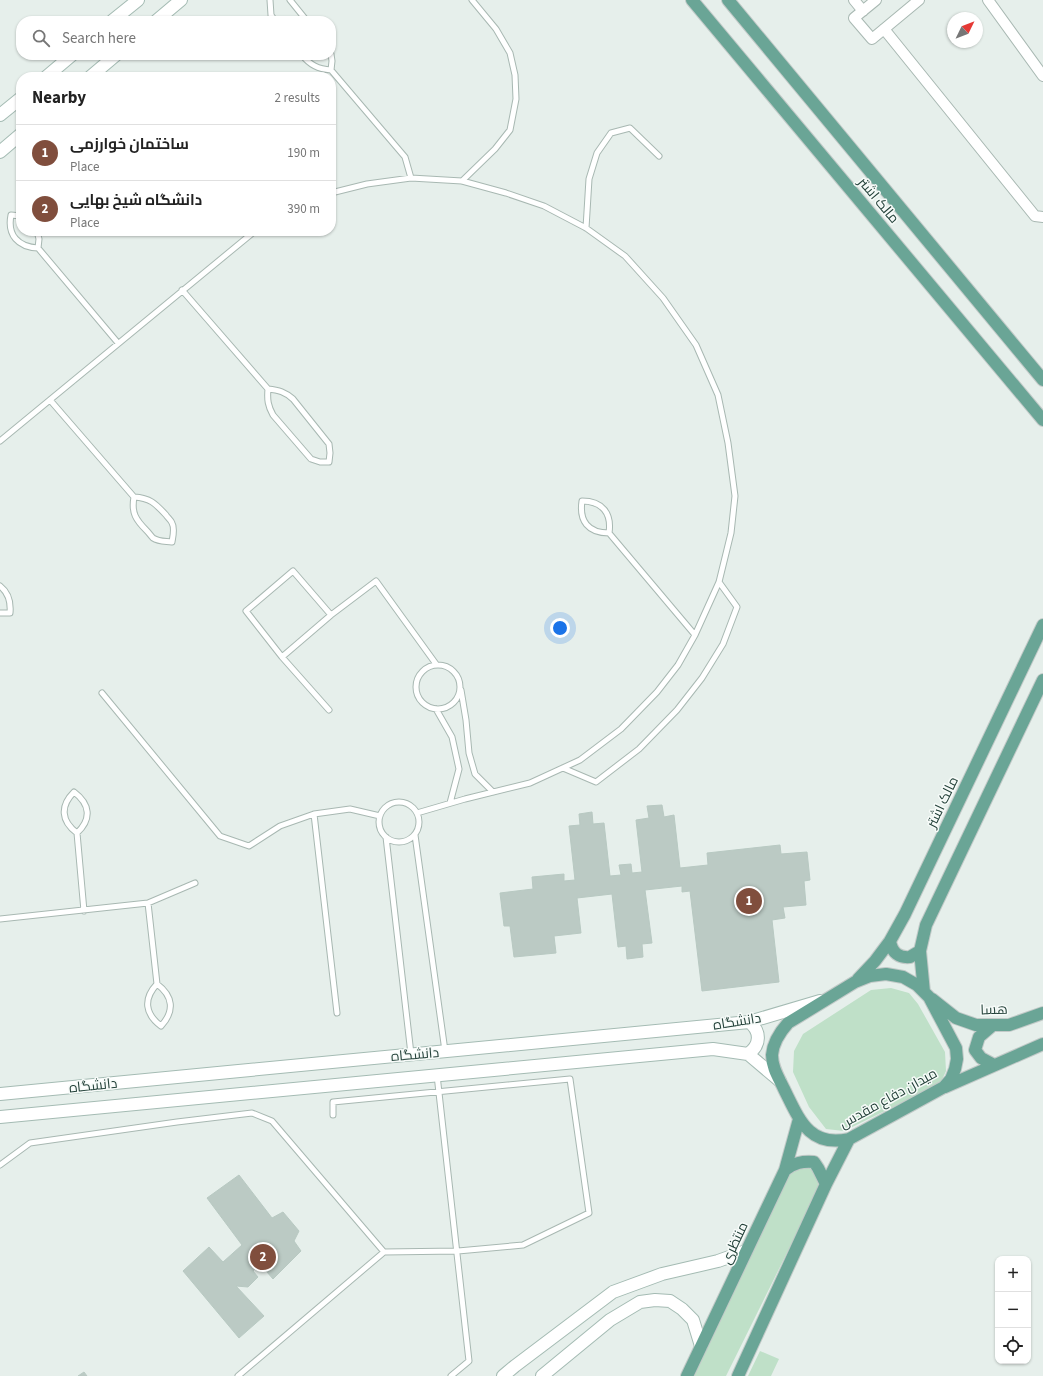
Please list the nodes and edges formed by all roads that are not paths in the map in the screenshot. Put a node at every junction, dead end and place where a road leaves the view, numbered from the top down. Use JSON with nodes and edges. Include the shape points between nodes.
{"nodes":[{"id":1,"x":138,"y":0,"type":"edge"},
{"id":2,"x":182,"y":0,"type":"edge"},
{"id":3,"x":270,"y":0,"type":"edge"},
{"id":4,"x":290,"y":0,"type":"edge"},
{"id":5,"x":472,"y":0,"type":"edge"},
{"id":6,"x":692,"y":0,"type":"edge"},
{"id":7,"x":728,"y":0,"type":"edge"},
{"id":8,"x":854,"y":0,"type":"edge"},
{"id":9,"x":876,"y":0,"type":"edge"},
{"id":10,"x":919,"y":0,"type":"edge"},
{"id":11,"x":988,"y":0,"type":"edge"},
{"id":12,"x":863,"y":11,"type":"junction"},
{"id":13,"x":118,"y":16,"type":"edge"},
{"id":14,"x":162,"y":16,"type":"edge"},
{"id":15,"x":271,"y":16,"type":"edge"},
{"id":16,"x":303,"y":16,"type":"edge"},
{"id":17,"x":884,"y":28,"type":"junction"},
{"id":18,"x":66,"y":60,"type":"edge"},
{"id":19,"x":110,"y":60,"type":"edge"},
{"id":20,"x":307,"y":60,"type":"edge"},
{"id":21,"x":332,"y":60,"type":"edge"},
{"id":22,"x":331,"y":70,"type":"joint"},
{"id":23,"x":52,"y":72,"type":"edge"},
{"id":24,"x":96,"y":72,"type":"edge"},
{"id":25,"x":336,"y":76,"type":"edge"},
{"id":26,"x":1043,"y":76,"type":"edge"},
{"id":27,"x":16,"y":102,"type":"edge"},
{"id":28,"x":0,"y":115,"type":"edge"},
{"id":29,"x":16,"y":138,"type":"edge"},
{"id":30,"x":0,"y":152,"type":"edge"},
{"id":31,"x":659,"y":156,"type":"dead end"},
{"id":32,"x":410,"y":178,"type":"junction"},
{"id":33,"x":462,"y":181,"type":"junction"},
{"id":34,"x":336,"y":192,"type":"edge"},
{"id":35,"x":16,"y":216,"type":"edge"},
{"id":36,"x":1043,"y":217,"type":"edge"},
{"id":37,"x":586,"y":228,"type":"junction"},
{"id":38,"x":38,"y":236,"type":"edge"},
{"id":39,"x":244,"y":236,"type":"edge"},
{"id":40,"x":38,"y":248,"type":"junction"},
{"id":41,"x":182,"y":290,"type":"junction"},
{"id":42,"x":118,"y":343,"type":"junction"},
{"id":43,"x":1043,"y":380,"type":"edge"},
{"id":44,"x":268,"y":389,"type":"junction"},
{"id":45,"x":50,"y":400,"type":"junction"},
{"id":46,"x":1043,"y":420,"type":"edge"},
{"id":47,"x":0,"y":441,"type":"edge"},
{"id":48,"x":134,"y":497,"type":"junction"},
{"id":49,"x":609,"y":533,"type":"junction"},
{"id":50,"x":719,"y":582,"type":"junction"},
{"id":51,"x":0,"y":586,"type":"edge"},
{"id":52,"x":0,"y":612,"type":"edge"},
{"id":53,"x":331,"y":615,"type":"junction"},
{"id":54,"x":1043,"y":625,"type":"edge"},
{"id":55,"x":695,"y":635,"type":"junction"},
{"id":56,"x":282,"y":657,"type":"junction"},
{"id":57,"x":436,"y":664,"type":"junction"},
{"id":58,"x":1043,"y":680,"type":"edge"},
{"id":59,"x":461,"y":687,"type":"junction"},
{"id":60,"x":102,"y":693,"type":"dead end"},
{"id":61,"x":436,"y":709,"type":"junction"},
{"id":62,"x":329,"y":710,"type":"dead end"},
{"id":63,"x":563,"y":768,"type":"junction"},
{"id":64,"x":493,"y":792,"type":"junction"},
{"id":65,"x":450,"y":803,"type":"junction"},
{"id":66,"x":417,"y":813,"type":"junction"},
{"id":67,"x":314,"y":814,"type":"junction"},
{"id":68,"x":380,"y":816,"type":"junction"},
{"id":69,"x":78,"y":833,"type":"junction"},
{"id":70,"x":415,"y":835,"type":"junction"},
{"id":71,"x":386,"y":837,"type":"junction"},
{"id":72,"x":195,"y":883,"type":"dead end"},
{"id":73,"x":148,"y":903,"type":"junction"},
{"id":74,"x":84,"y":911,"type":"junction"},
{"id":75,"x":0,"y":919,"type":"edge"},
{"id":76,"x":890,"y":941,"type":"junction"},
{"id":77,"x":920,"y":951,"type":"junction"},
{"id":78,"x":855,"y":982,"type":"junction"},
{"id":79,"x":157,"y":984,"type":"junction"},
{"id":80,"x":926,"y":994,"type":"junction"},
{"id":81,"x":827,"y":999,"type":"junction"},
{"id":82,"x":337,"y":1013,"type":"dead end"},
{"id":83,"x":1043,"y":1013,"type":"edge"},
{"id":84,"x":749,"y":1022,"type":"junction"},
{"id":85,"x":993,"y":1025,"type":"junction"},
{"id":86,"x":1043,"y":1044,"type":"edge"},
{"id":87,"x":445,"y":1051,"type":"junction"},
{"id":88,"x":411,"y":1054,"type":"junction"},
{"id":89,"x":748,"y":1054,"type":"junction"},
{"id":90,"x":994,"y":1065,"type":"junction"},
{"id":91,"x":437,"y":1075,"type":"junction"},
{"id":92,"x":780,"y":1081,"type":"junction"},
{"id":93,"x":944,"y":1087,"type":"junction"},
{"id":94,"x":439,"y":1092,"type":"junction"},
{"id":95,"x":0,"y":1094,"type":"edge"},
{"id":96,"x":333,"y":1115,"type":"dead end"},
{"id":97,"x":0,"y":1117,"type":"edge"},
{"id":98,"x":799,"y":1119,"type":"junction"},
{"id":99,"x":849,"y":1139,"type":"junction"},
{"id":100,"x":0,"y":1165,"type":"edge"},
{"id":101,"x":785,"y":1170,"type":"junction"},
{"id":102,"x":826,"y":1184,"type":"junction"},
{"id":103,"x":458,"y":1250,"type":"junction"},
{"id":104,"x":746,"y":1251,"type":"junction"},
{"id":105,"x":384,"y":1252,"type":"junction"},
{"id":106,"x":701,"y":1346,"type":"junction"},
{"id":107,"x":238,"y":1376,"type":"edge"},
{"id":108,"x":451,"y":1376,"type":"edge"},
{"id":109,"x":503,"y":1376,"type":"edge"},
{"id":110,"x":542,"y":1376,"type":"edge"},
{"id":111,"x":687,"y":1376,"type":"edge"},
{"id":112,"x":738,"y":1376,"type":"edge"}],
"edges":[{"from":1,"to":13,"type":"main road"},
{"from":2,"to":14,"type":"main road"},
{"from":3,"to":15,"type":"lane"},
{"from":4,"to":16,"type":"lane"},
{"from":5,"to":33,"type":"lane","via":[[496,29],[510,53],[515,75],[516,98],[510,130],[495,149]]},
{"from":6,"to":46,"type":"main road","name":"مالک اشتر"},
{"from":7,"to":43,"type":"main road","name":"مالک اشتر"},
{"from":8,"to":12,"type":"street"},
{"from":9,"to":12,"type":"street"},
{"from":10,"to":17,"type":"street"},
{"from":11,"to":26,"type":"street"},
{"from":12,"to":17,"type":"street","via":[[854,18],[872,39]]},
{"from":17,"to":36,"type":"street","via":[[1035,216]]},
{"from":18,"to":23,"type":"main road"},
{"from":19,"to":24,"type":"main road"},
{"from":20,"to":22,"type":"lane","via":[[313,66]]},
{"from":21,"to":22,"type":"lane"},
{"from":25,"to":32,"type":"lane","via":[[405,157]]},
{"from":27,"to":28,"type":"main road"},
{"from":29,"to":30,"type":"main road"},
{"from":31,"to":37,"type":"lane","via":[[630,128],[610,133],[596,153],[589,179]]},
{"from":32,"to":33,"type":"lane"},
{"from":32,"to":34,"type":"lane"},
{"from":33,"to":37,"type":"lane","via":[[544,206]]},
{"from":35,"to":40,"type":"lane","via":[[11,215],[9,224],[15,239],[29,247]]},
{"from":37,"to":50,"type":"lane","via":[[625,256],[663,298],[696,346],[718,396],[735,496],[731,533]]},
{"from":38,"to":40,"type":"lane"},
{"from":39,"to":41,"type":"lane"},
{"from":40,"to":42,"type":"lane"},
{"from":41,"to":42,"type":"lane"},
{"from":41,"to":44,"type":"lane"},
{"from":42,"to":45,"type":"lane"},
{"from":44,"to":44,"type":"lane","via":[[269,407],[311,460],[329,462],[329,444],[293,399],[286,393]]},
{"from":45,"to":47,"type":"lane"},
{"from":45,"to":48,"type":"lane"},
{"from":48,"to":48,"type":"lane","via":[[132,506],[139,523],[154,539],[172,542],[172,523],[158,506],[143,497]]},
{"from":49,"to":49,"type":"lane","via":[[610,525],[604,510],[598,504],[582,501],[582,517],[586,524],[600,533]]},
{"from":49,"to":55,"type":"lane"},
{"from":50,"to":55,"type":"lane"},
{"from":50,"to":63,"type":"lane","via":[[737,607],[723,644],[702,678],[677,710],[639,749],[596,782]]},
{"from":51,"to":52,"type":"lane","via":[[5,590],[11,605],[10,613]]},
{"from":53,"to":56,"type":"lane"},
{"from":53,"to":56,"type":"lane","via":[[293,570],[246,611]]},
{"from":53,"to":57,"type":"lane","via":[[376,581]]},
{"from":54,"to":76,"type":"main road","name":"مالک اشتر"},
{"from":55,"to":63,"type":"lane","via":[[657,692],[626,724],[580,760]]},
{"from":56,"to":62,"type":"lane"},
{"from":57,"to":59,"type":"lane","via":[[450,668],[456,673]]},
{"from":57,"to":61,"type":"lane","via":[[423,670],[416,683],[418,697],[429,708]]},
{"from":58,"to":77,"type":"main road","via":[[926,925]]},
{"from":59,"to":61,"type":"lane","via":[[456,701],[444,709]]},
{"from":59,"to":64,"type":"lane","via":[[468,753],[475,774]]},
{"from":60,"to":67,"type":"lane","via":[[220,836],[249,846],[280,826]]},
{"from":61,"to":65,"type":"lane","via":[[452,737],[459,769]]},
{"from":63,"to":64,"type":"lane","via":[[530,783]]},
{"from":64,"to":65,"type":"lane"},
{"from":65,"to":66,"type":"lane"},
{"from":66,"to":68,"type":"lane","via":[[412,806],[398,802],[390,804]]},
{"from":66,"to":70,"type":"lane","via":[[420,820]]},
{"from":67,"to":68,"type":"lane","via":[[350,809]]},
{"from":67,"to":82,"type":"lane"},
{"from":68,"to":71,"type":"lane","via":[[379,824]]},
{"from":69,"to":69,"type":"lane","via":[[87,820],[87,812],[86,804],[74,792],[65,805],[64,813],[66,821]]},
{"from":69,"to":74,"type":"lane"},
{"from":70,"to":71,"type":"lane","via":[[401,842]]},
{"from":70,"to":87,"type":"lane"},
{"from":71,"to":88,"type":"lane"},
{"from":72,"to":73,"type":"lane"},
{"from":73,"to":74,"type":"lane"},
{"from":73,"to":79,"type":"lane"},
{"from":74,"to":75,"type":"lane"},
{"from":76,"to":77,"type":"main road","via":[[894,952],[904,957],[910,957]]},
{"from":76,"to":78,"type":"main road","name":"مالک اشتر"},
{"from":77,"to":80,"type":"main road"},
{"from":78,"to":80,"type":"main road","name":"میدان دفاع مقدس","via":[[870,976],[886,974],[903,977]]},
{"from":78,"to":81,"type":"main road","name":"میدان دفاع مقدس"},
{"from":79,"to":79,"type":"lane","via":[[151,990],[148,1006],[154,1021],[161,1026],[167,1020],[171,1004],[164,989]]},
{"from":80,"to":85,"type":"main road","name":"هسا","via":[[956,1018],[976,1025]]},
{"from":80,"to":93,"type":"main road","name":"میدان دفاع مقدس","via":[[956,1048],[955,1069]]},
{"from":81,"to":84,"type":"main road","name":"دانشگاه"},
{"from":81,"to":92,"type":"main road","name":"میدان دفاع مقدس","via":[[788,1023],[780,1032],[772,1054],[773,1067]]},
{"from":83,"to":85,"type":"main road","name":"هسا","via":[[1009,1025]]},
{"from":84,"to":87,"type":"main road","name":"دانشگاه"},
{"from":84,"to":89,"type":"main road","via":[[757,1030],[758,1041]]},
{"from":85,"to":90,"type":"main road","via":[[979,1037],[975,1050],[980,1058]]},
{"from":86,"to":90,"type":"main road"},
{"from":87,"to":88,"type":"main road","name":"دانشگاه"},
{"from":88,"to":95,"type":"main road","name":"دانشگاه"},
{"from":89,"to":91,"type":"main road","name":"دانشگاه","via":[[713,1049]]},
{"from":89,"to":92,"type":"main road"},
{"from":90,"to":93,"type":"main road"},
{"from":91,"to":94,"type":"lane"},
{"from":91,"to":97,"type":"main road","name":"دانشگاه"},
{"from":92,"to":98,"type":"main road","name":"میدان دفاع مقدس"},
{"from":93,"to":99,"type":"main road","name":"میدان دفاع مقدس"},
{"from":94,"to":96,"type":"lane","via":[[333,1102]]},
{"from":94,"to":103,"type":"lane"},
{"from":94,"to":103,"type":"lane","via":[[570,1079],[589,1213],[523,1245]]},
{"from":98,"to":99,"type":"main road","name":"میدان دفاع مقدس","via":[[808,1131],[818,1138],[828,1141]]},
{"from":98,"to":101,"type":"main road","name":"منتظری"},
{"from":99,"to":102,"type":"main road"},
{"from":100,"to":105,"type":"lane","via":[[30,1143],[252,1113],[272,1121]]},
{"from":101,"to":102,"type":"main road","via":[[793,1164],[814,1162]]},
{"from":101,"to":104,"type":"main road","name":"منتظری"},
{"from":102,"to":112,"type":"main road"},
{"from":103,"to":105,"type":"lane"},
{"from":103,"to":108,"type":"lane","via":[[469,1361]]},
{"from":104,"to":106,"type":"main road","name":"منتظری"},
{"from":104,"to":109,"type":"main road","via":[[718,1261],[662,1274],[613,1292]]},
{"from":105,"to":107,"type":"lane"},
{"from":106,"to":110,"type":"main road","via":[[693,1320],[670,1300],[640,1302],[610,1320]]},
{"from":106,"to":111,"type":"main road","name":"منتظری"}]}
